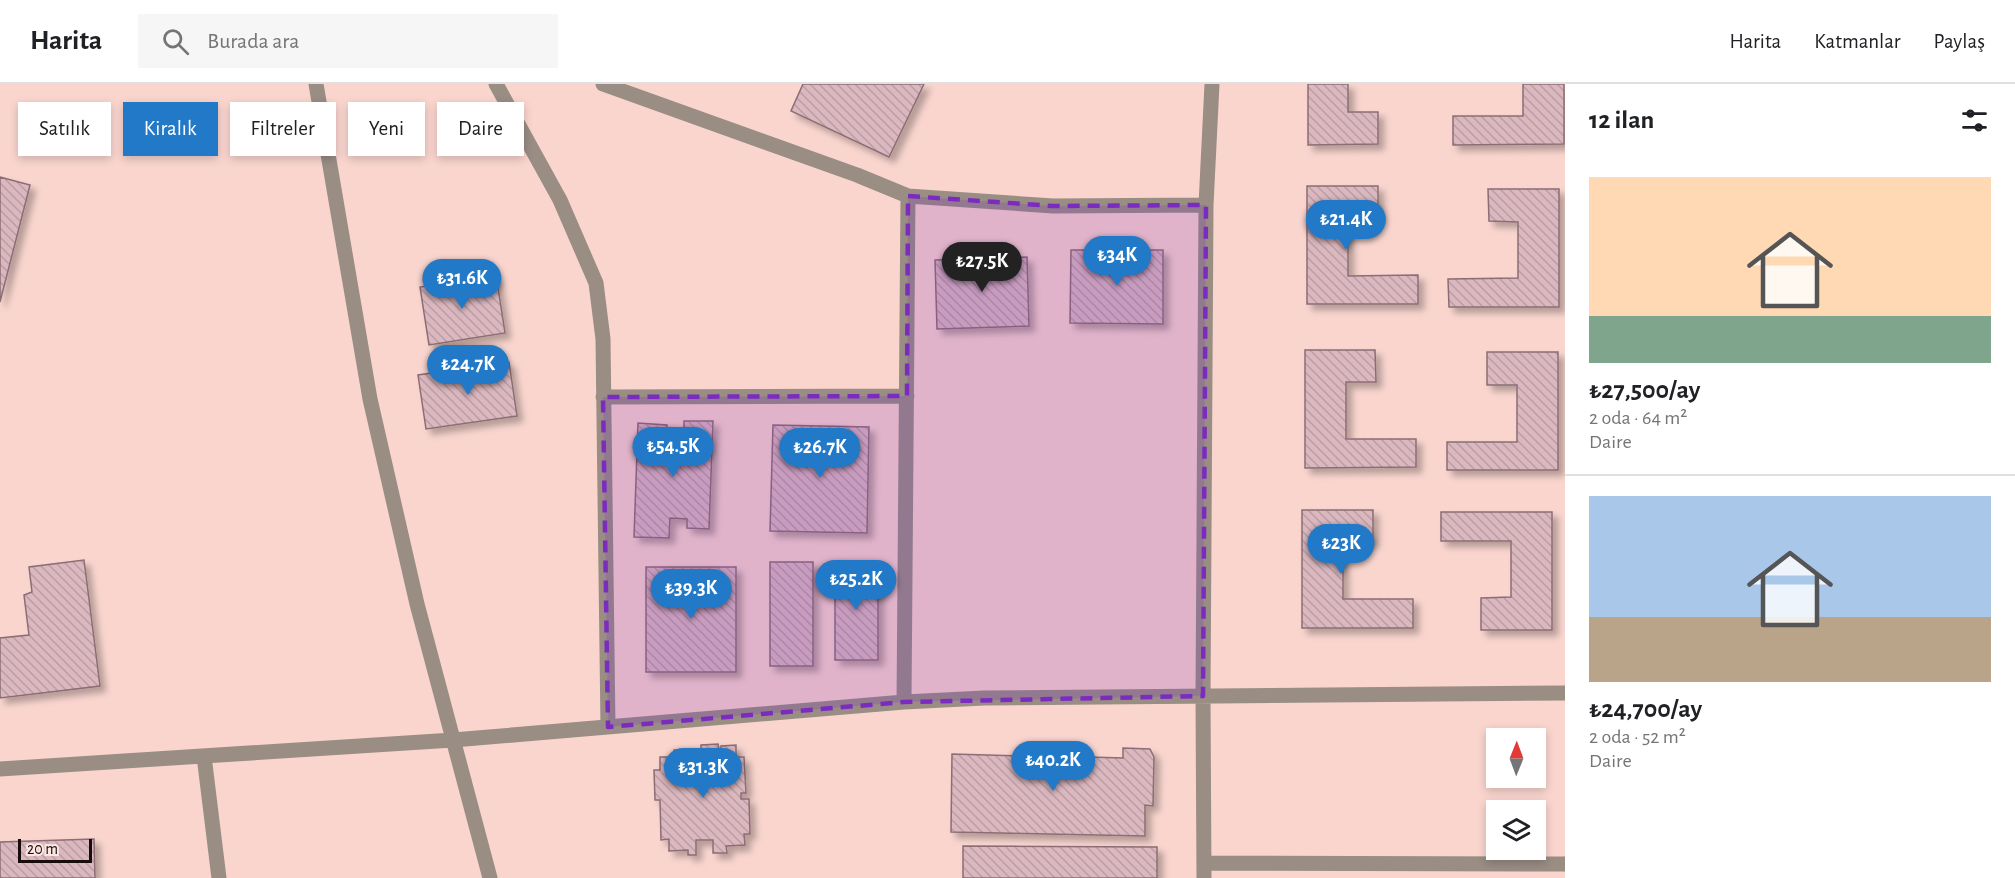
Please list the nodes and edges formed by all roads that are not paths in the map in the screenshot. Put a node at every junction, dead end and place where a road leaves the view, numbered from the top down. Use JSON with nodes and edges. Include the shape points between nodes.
{"nodes":[{"id":1,"x":316,"y":84,"type":"edge"},
{"id":2,"x":496,"y":84,"type":"edge"},
{"id":3,"x":603,"y":84,"type":"edge"},
{"id":4,"x":1212,"y":84,"type":"edge"},
{"id":5,"x":908,"y":196,"type":"junction"},
{"id":6,"x":1206,"y":206,"type":"junction"},
{"id":7,"x":907,"y":396,"type":"junction"},
{"id":8,"x":603,"y":397,"type":"junction"},
{"id":9,"x":1565,"y":693,"type":"edge"},
{"id":10,"x":1203,"y":696,"type":"junction"},
{"id":11,"x":904,"y":702,"type":"junction"},
{"id":12,"x":608,"y":727,"type":"junction"},
{"id":13,"x":453,"y":740,"type":"junction"},
{"id":14,"x":204,"y":756,"type":"junction"},
{"id":15,"x":0,"y":769,"type":"edge"},
{"id":16,"x":1565,"y":864,"type":"edge"},
{"id":17,"x":1204,"y":870,"type":"edge"},
{"id":18,"x":1523,"y":871,"type":"edge"},
{"id":19,"x":219,"y":878,"type":"edge"},
{"id":20,"x":490,"y":878,"type":"edge"}],
"edges":[{"from":1,"to":13,"type":"street","via":[[370,399]]},
{"from":2,"to":8,"type":"street","via":[[560,200],[596,283],[603,339]]},
{"from":3,"to":5,"type":"street"},
{"from":4,"to":6,"type":"street"},
{"from":5,"to":6,"type":"street","via":[[1053,206]]},
{"from":5,"to":7,"type":"street"},
{"from":6,"to":10,"type":"street"},
{"from":7,"to":8,"type":"street"},
{"from":7,"to":11,"type":"street"},
{"from":8,"to":12,"type":"street"},
{"from":9,"to":10,"type":"street"},
{"from":10,"to":11,"type":"street"},
{"from":10,"to":17,"type":"street"},
{"from":11,"to":12,"type":"street"},
{"from":12,"to":13,"type":"street"},
{"from":13,"to":14,"type":"street"},
{"from":13,"to":20,"type":"street"},
{"from":14,"to":15,"type":"street"},
{"from":14,"to":19,"type":"street"},
{"from":16,"to":18,"type":"street"},
{"from":17,"to":18,"type":"street"}]}
